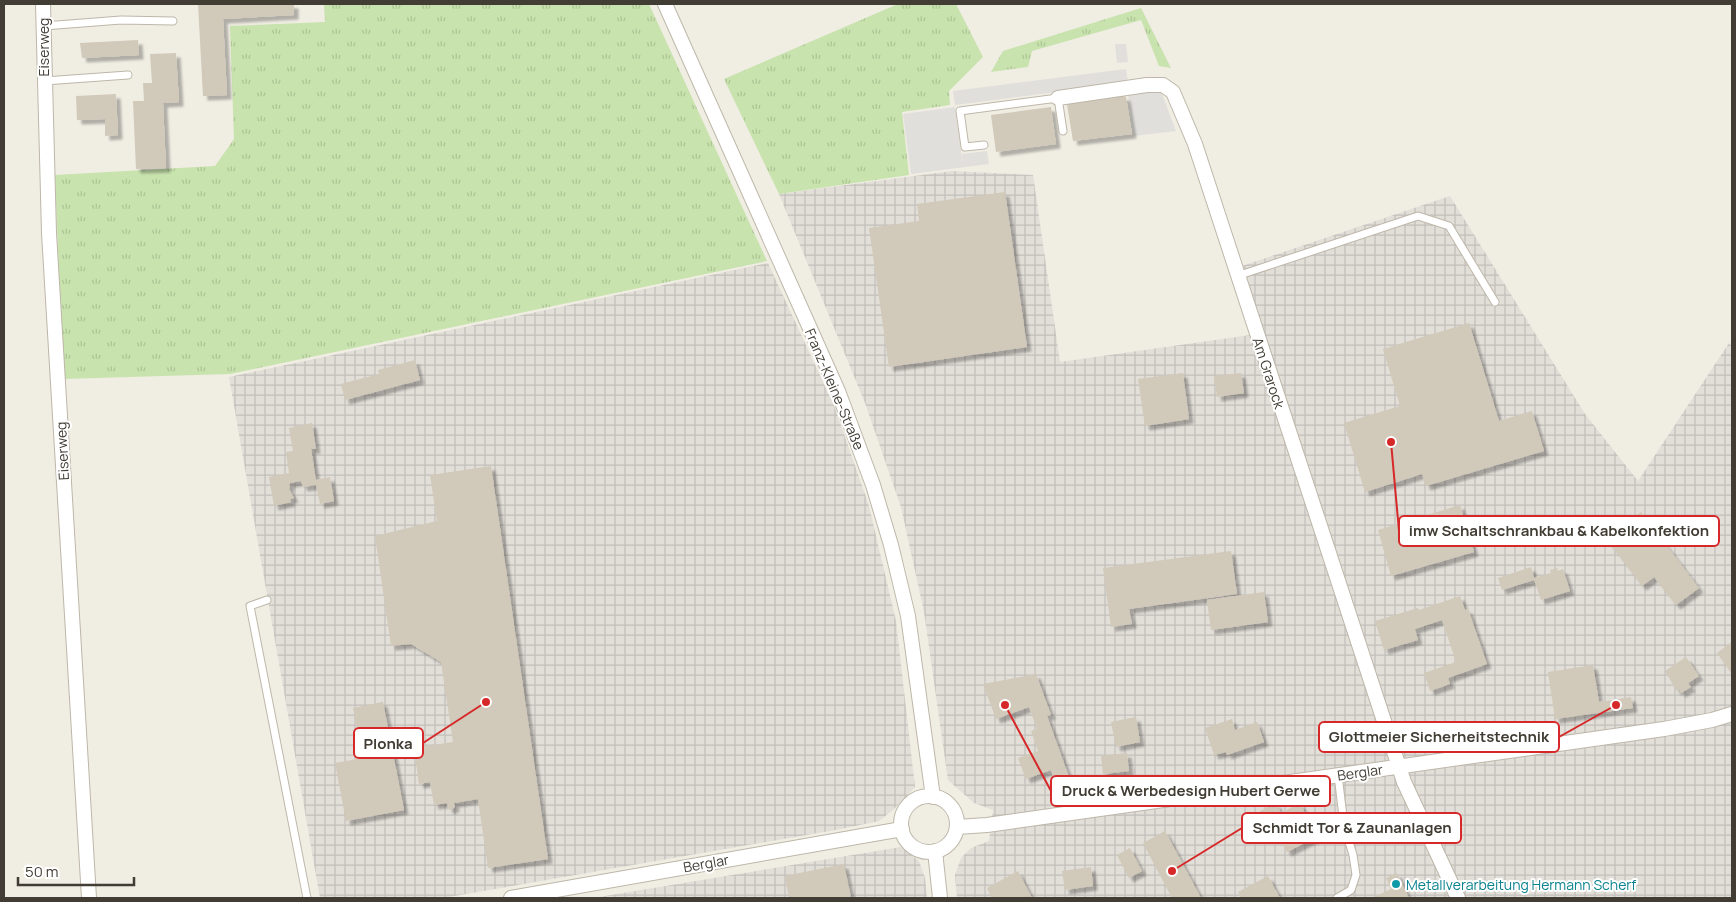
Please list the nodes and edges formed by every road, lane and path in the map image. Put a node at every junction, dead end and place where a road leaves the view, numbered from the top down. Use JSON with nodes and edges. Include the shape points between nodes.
{"nodes":[{"id":1,"x":43,"y":4,"type":"edge"},
{"id":2,"x":665,"y":4,"type":"edge"},
{"id":3,"x":173,"y":21,"type":"dead end"},
{"id":4,"x":44,"y":26,"type":"junction"},
{"id":5,"x":128,"y":75,"type":"dead end"},
{"id":6,"x":44,"y":81,"type":"junction"},
{"id":7,"x":1058,"y":98,"type":"junction"},
{"id":8,"x":1063,"y":131,"type":"dead end"},
{"id":9,"x":984,"y":145,"type":"dead end"},
{"id":10,"x":1237,"y":276,"type":"junction"},
{"id":11,"x":1494,"y":302,"type":"dead end"},
{"id":12,"x":267,"y":600,"type":"dead end"},
{"id":13,"x":1732,"y":714,"type":"edge"},
{"id":14,"x":1398,"y":767,"type":"junction"},
{"id":15,"x":1338,"y":775,"type":"junction"},
{"id":16,"x":933,"y":796,"type":"junction"},
{"id":17,"x":957,"y":827,"type":"junction"},
{"id":18,"x":902,"y":828,"type":"junction"},
{"id":19,"x":935,"y":851,"type":"junction"},
{"id":20,"x":88,"y":898,"type":"edge"},
{"id":21,"x":307,"y":898,"type":"edge"},
{"id":22,"x":511,"y":898,"type":"edge"},
{"id":23,"x":940,"y":898,"type":"edge"},
{"id":24,"x":1337,"y":898,"type":"edge"},
{"id":25,"x":1458,"y":898,"type":"edge"}],
"edges":[{"from":1,"to":4,"type":"street","name":"Eiserweg"},
{"from":2,"to":16,"type":"street","name":"Franz-Kleine-Straße","via":[[838,391],[873,484],[908,616]]},
{"from":3,"to":4,"type":"lane","via":[[121,20]]},
{"from":4,"to":6,"type":"street","name":"Eiserweg"},
{"from":5,"to":6,"type":"lane"},
{"from":6,"to":20,"type":"street","name":"Eiserweg","via":[[48,233]]},
{"from":7,"to":8,"type":"lane"},
{"from":7,"to":9,"type":"lane","via":[[960,111],[964,147]]},
{"from":7,"to":10,"type":"street","name":"Am Grarock","via":[[1147,85],[1163,85],[1173,92],[1195,144]]},
{"from":10,"to":11,"type":"lane","via":[[1418,216],[1449,226]]},
{"from":10,"to":14,"type":"street","name":"Am Grarock"},
{"from":12,"to":21,"type":"lane","via":[[250,606]]},
{"from":13,"to":14,"type":"street","name":"Berglar","via":[[1664,729]]},
{"from":14,"to":15,"type":"street","name":"Berglar"},
{"from":14,"to":25,"type":"street","name":"Am Grarock"},
{"from":15,"to":17,"type":"street","name":"Berglar"},
{"from":15,"to":24,"type":"lane","via":[[1344,826],[1356,875],[1351,890]]},
{"from":16,"to":17,"type":"street","via":[[953,810]]},
{"from":16,"to":18,"type":"street","via":[[910,805],[902,820]]},
{"from":17,"to":19,"type":"street","via":[[950,842]]},
{"from":18,"to":19,"type":"street","via":[[910,844],[926,852]]},
{"from":18,"to":22,"type":"street","name":"Berglar"},
{"from":19,"to":23,"type":"street"}]}
